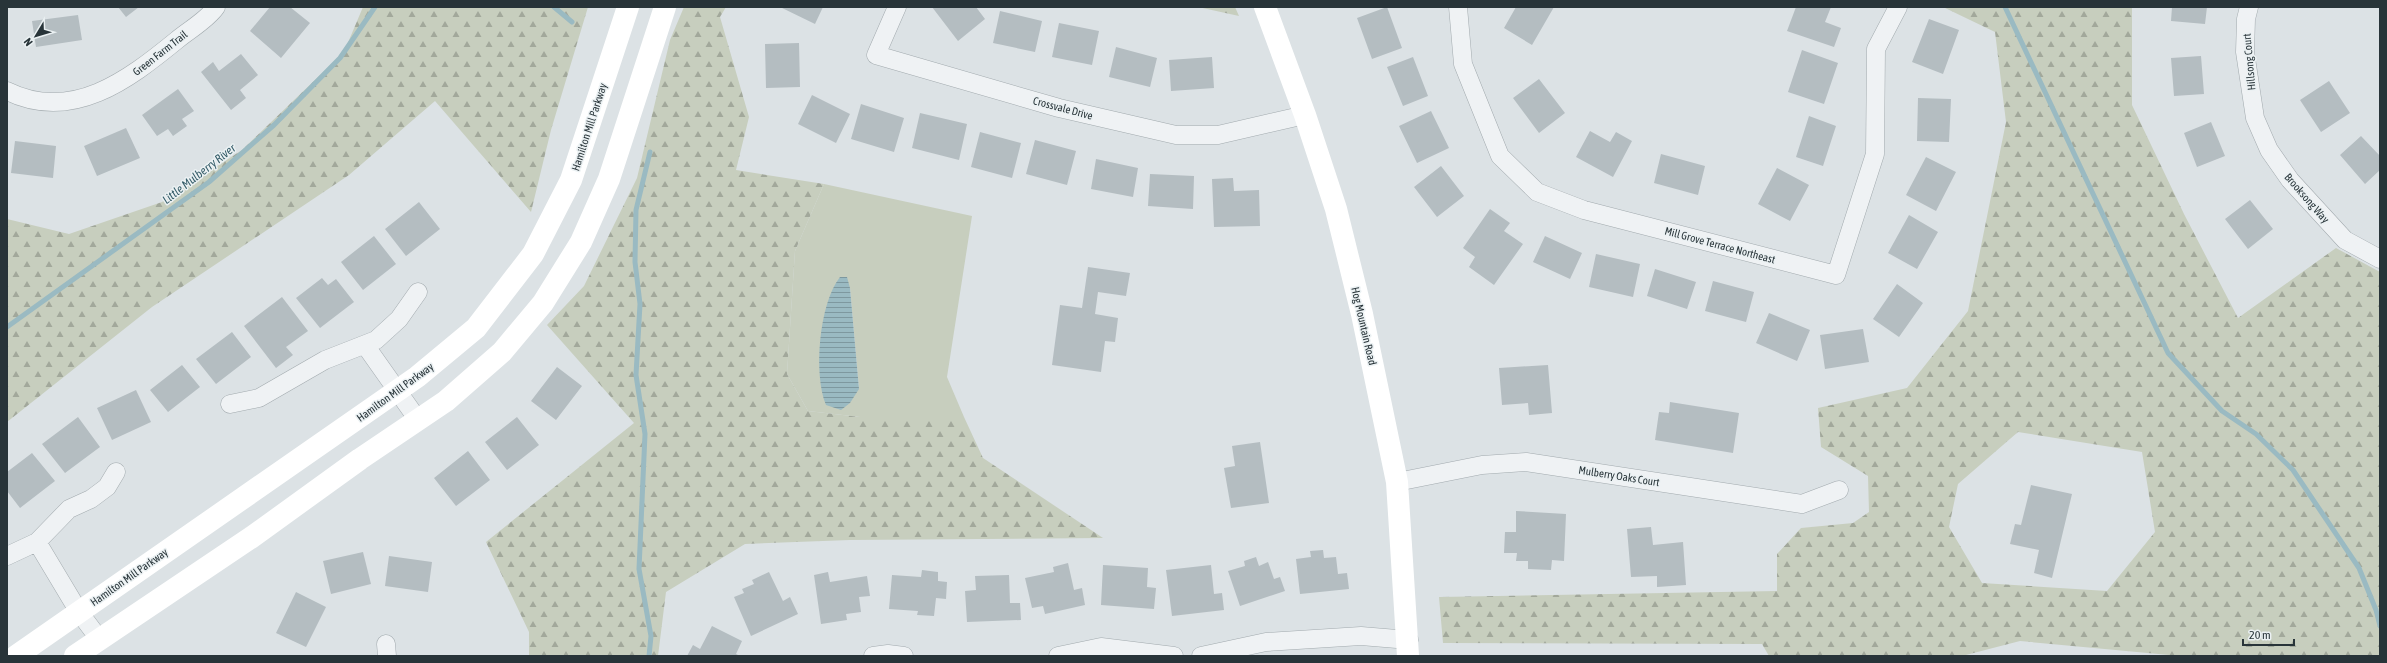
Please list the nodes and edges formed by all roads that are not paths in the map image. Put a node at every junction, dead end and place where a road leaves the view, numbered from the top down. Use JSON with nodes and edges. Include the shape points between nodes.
{"nodes":[{"id":1,"x":216,"y":7,"type":"edge"},
{"id":2,"x":628,"y":7,"type":"edge"},
{"id":3,"x":665,"y":7,"type":"edge"},
{"id":4,"x":897,"y":7,"type":"edge"},
{"id":5,"x":1265,"y":7,"type":"edge"},
{"id":6,"x":1458,"y":7,"type":"edge"},
{"id":7,"x":1898,"y":7,"type":"edge"},
{"id":8,"x":2249,"y":7,"type":"edge"},
{"id":9,"x":7,"y":91,"type":"edge"},
{"id":10,"x":1305,"y":115,"type":"junction"},
{"id":11,"x":2255,"y":118,"type":"joint"},
{"id":12,"x":2380,"y":259,"type":"edge"},
{"id":13,"x":418,"y":292,"type":"dead end"},
{"id":14,"x":365,"y":345,"type":"junction"},
{"id":15,"x":398,"y":391,"type":"junction"},
{"id":16,"x":230,"y":404,"type":"dead end"},
{"id":17,"x":418,"y":420,"type":"junction"},
{"id":18,"x":116,"y":472,"type":"dead end"},
{"id":19,"x":1397,"y":482,"type":"junction"},
{"id":20,"x":1839,"y":490,"type":"dead end"},
{"id":21,"x":37,"y":542,"type":"junction"},
{"id":22,"x":7,"y":556,"type":"edge"},
{"id":23,"x":79,"y":612,"type":"junction"},
{"id":24,"x":100,"y":640,"type":"junction"},
{"id":25,"x":1409,"y":648,"type":"edge"},
{"id":26,"x":16,"y":656,"type":"edge"},
{"id":27,"x":75,"y":656,"type":"edge"},
{"id":28,"x":873,"y":656,"type":"edge"},
{"id":29,"x":904,"y":656,"type":"edge"},
{"id":30,"x":1058,"y":656,"type":"edge"},
{"id":31,"x":1174,"y":656,"type":"edge"},
{"id":32,"x":1201,"y":656,"type":"edge"}],
"edges":[{"from":1,"to":9,"type":"street","name":"Green Farm Trail","via":[[137,72],[106,90],[76,101],[52,102],[17,96]]},
{"from":2,"to":15,"type":"street","name":"Hamilton Mill Parkway","via":[[571,180],[533,254],[476,328]]},
{"from":3,"to":17,"type":"street","via":[[609,179],[581,242],[543,303],[502,352],[446,401]]},
{"from":4,"to":10,"type":"street","name":"Crossvale Drive","via":[[876,54],[1059,108],[1176,135],[1218,135]]},
{"from":5,"to":10,"type":"street","name":"Hog Mountain Road"},
{"from":6,"to":7,"type":"street","name":"Mill Grove Terrace Northeast","via":[[1463,64],[1500,156],[1537,192],[1584,210],[1836,275],[1875,154],[1876,50]]},
{"from":8,"to":11,"type":"street","name":"Hillsong Court","via":[[2246,19],[2246,52]]},
{"from":10,"to":19,"type":"street","name":"Hog Mountain Road","via":[[1336,209],[1364,322]]},
{"from":11,"to":12,"type":"street","name":"Brooksong Way","via":[[2269,150],[2290,180],[2324,220],[2345,240]]},
{"from":13,"to":14,"type":"street","via":[[399,319],[376,340]]},
{"from":14,"to":15,"type":"street"},
{"from":14,"to":16,"type":"street","via":[[325,360],[259,398]]},
{"from":15,"to":17,"type":"street"},
{"from":15,"to":23,"type":"street","name":"Hamilton Mill Parkway"},
{"from":17,"to":24,"type":"street"},
{"from":18,"to":21,"type":"street","via":[[107,487],[91,499],[69,509]]},
{"from":19,"to":20,"type":"street","name":"Mulberry Oaks Court","via":[[1482,465],[1526,462],[1802,504]]},
{"from":19,"to":25,"type":"street","name":"Hog Mountain Road"},
{"from":21,"to":22,"type":"street"},
{"from":21,"to":23,"type":"street"},
{"from":23,"to":24,"type":"street"},
{"from":23,"to":26,"type":"street","name":"Hamilton Mill Parkway"},
{"from":24,"to":27,"type":"street"},
{"from":25,"to":32,"type":"street","via":[[1361,636],[1266,642]]},
{"from":28,"to":29,"type":"street"},
{"from":30,"to":31,"type":"street","via":[[1101,647]]}]}
